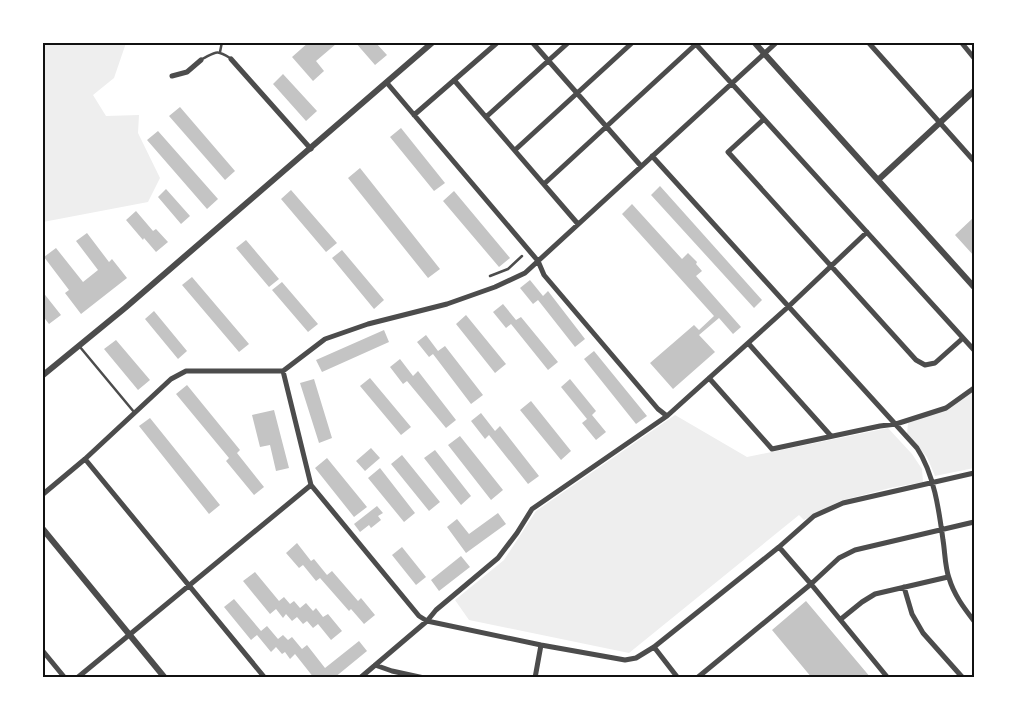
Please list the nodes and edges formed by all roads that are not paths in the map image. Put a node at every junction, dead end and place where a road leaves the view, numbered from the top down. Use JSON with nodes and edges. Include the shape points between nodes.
{"nodes":[{"id":1,"x":222,"y":42,"type":"edge"},
{"id":2,"x":433,"y":42,"type":"edge"},
{"id":3,"x":498,"y":42,"type":"edge"},
{"id":4,"x":532,"y":42,"type":"edge"},
{"id":5,"x":569,"y":42,"type":"edge"},
{"id":6,"x":632,"y":42,"type":"edge"},
{"id":7,"x":754,"y":42,"type":"edge"},
{"id":8,"x":777,"y":42,"type":"edge"},
{"id":9,"x":868,"y":42,"type":"edge"},
{"id":10,"x":961,"y":42,"type":"edge"},
{"id":11,"x":695,"y":43,"type":"edge"},
{"id":12,"x":220,"y":52,"type":"junction"},
{"id":13,"x":764,"y":54,"type":"junction"},
{"id":14,"x":974,"y":58,"type":"edge"},
{"id":15,"x":231,"y":59,"type":"joint"},
{"id":16,"x":201,"y":60,"type":"joint"},
{"id":17,"x":548,"y":62,"type":"junction"},
{"id":18,"x":172,"y":76,"type":"dead end"},
{"id":19,"x":454,"y":80,"type":"junction"},
{"id":20,"x":387,"y":82,"type":"junction"},
{"id":21,"x":732,"y":83,"type":"junction"},
{"id":22,"x":974,"y":91,"type":"edge"},
{"id":23,"x":577,"y":94,"type":"junction"},
{"id":24,"x":414,"y":115,"type":"junction"},
{"id":25,"x":486,"y":117,"type":"junction"},
{"id":26,"x":764,"y":118,"type":"junction"},
{"id":27,"x":940,"y":123,"type":"junction"},
{"id":28,"x":606,"y":127,"type":"junction"},
{"id":29,"x":311,"y":148,"type":"junction"},
{"id":30,"x":515,"y":150,"type":"junction"},
{"id":31,"x":652,"y":156,"type":"junction"},
{"id":32,"x":974,"y":161,"type":"edge"},
{"id":33,"x":641,"y":166,"type":"junction"},
{"id":34,"x":878,"y":180,"type":"junction"},
{"id":35,"x":544,"y":184,"type":"junction"},
{"id":36,"x":578,"y":224,"type":"junction"},
{"id":37,"x":867,"y":232,"type":"junction"},
{"id":38,"x":522,"y":256,"type":"dead end"},
{"id":39,"x":538,"y":260,"type":"junction"},
{"id":40,"x":832,"y":266,"type":"junction"},
{"id":41,"x":490,"y":276,"type":"dead end"},
{"id":42,"x":974,"y":287,"type":"edge"},
{"id":43,"x":788,"y":307,"type":"junction"},
{"id":44,"x":963,"y":338,"type":"junction"},
{"id":45,"x":748,"y":343,"type":"junction"},
{"id":46,"x":79,"y":346,"type":"junction"},
{"id":47,"x":974,"y":350,"type":"edge"},
{"id":48,"x":283,"y":371,"type":"junction"},
{"id":49,"x":42,"y":376,"type":"edge"},
{"id":50,"x":709,"y":378,"type":"junction"},
{"id":51,"x":974,"y":388,"type":"edge"},
{"id":52,"x":135,"y":412,"type":"junction"},
{"id":53,"x":667,"y":416,"type":"junction"},
{"id":54,"x":896,"y":424,"type":"junction"},
{"id":55,"x":831,"y":436,"type":"junction"},
{"id":56,"x":84,"y":459,"type":"junction"},
{"id":57,"x":974,"y":473,"type":"edge"},
{"id":58,"x":932,"y":483,"type":"junction"},
{"id":59,"x":310,"y":485,"type":"junction"},
{"id":60,"x":42,"y":495,"type":"edge"},
{"id":61,"x":974,"y":522,"type":"edge"},
{"id":62,"x":42,"y":528,"type":"edge"},
{"id":63,"x":942,"y":530,"type":"junction"},
{"id":64,"x":779,"y":547,"type":"junction"},
{"id":65,"x":948,"y":577,"type":"junction"},
{"id":66,"x":811,"y":584,"type":"junction"},
{"id":67,"x":188,"y":585,"type":"junction"},
{"id":68,"x":904,"y":588,"type":"junction"},
{"id":69,"x":841,"y":619,"type":"junction"},
{"id":70,"x":427,"y":621,"type":"junction"},
{"id":71,"x":974,"y":621,"type":"edge"},
{"id":72,"x":130,"y":635,"type":"junction"},
{"id":73,"x":542,"y":645,"type":"junction"},
{"id":74,"x":654,"y":647,"type":"junction"},
{"id":75,"x":42,"y":650,"type":"edge"},
{"id":76,"x":375,"y":665,"type":"junction"},
{"id":77,"x":65,"y":678,"type":"edge"},
{"id":78,"x":77,"y":678,"type":"edge"},
{"id":79,"x":165,"y":678,"type":"edge"},
{"id":80,"x":265,"y":678,"type":"edge"},
{"id":81,"x":360,"y":678,"type":"edge"},
{"id":82,"x":424,"y":678,"type":"edge"},
{"id":83,"x":535,"y":678,"type":"edge"},
{"id":84,"x":678,"y":678,"type":"edge"},
{"id":85,"x":696,"y":678,"type":"edge"},
{"id":86,"x":888,"y":678,"type":"edge"},
{"id":87,"x":963,"y":678,"type":"edge"}],
"edges":[{"from":1,"to":12,"type":"lane"},
{"from":2,"to":20,"type":"street"},
{"from":3,"to":19,"type":"street"},
{"from":4,"to":17,"type":"street"},
{"from":5,"to":17,"type":"street"},
{"from":6,"to":23,"type":"street"},
{"from":7,"to":13,"type":"street"},
{"from":8,"to":13,"type":"street"},
{"from":9,"to":27,"type":"street"},
{"from":10,"to":14,"type":"street"},
{"from":11,"to":21,"type":"street"},
{"from":11,"to":28,"type":"street"},
{"from":12,"to":15,"type":"lane"},
{"from":12,"to":16,"type":"lane"},
{"from":13,"to":21,"type":"street"},
{"from":13,"to":34,"type":"street"},
{"from":15,"to":29,"type":"street"},
{"from":16,"to":18,"type":"street","via":[[187,72]]},
{"from":17,"to":23,"type":"street"},
{"from":17,"to":25,"type":"street"},
{"from":19,"to":24,"type":"street"},
{"from":19,"to":25,"type":"street"},
{"from":20,"to":24,"type":"street"},
{"from":20,"to":29,"type":"street"},
{"from":21,"to":26,"type":"street"},
{"from":21,"to":31,"type":"street"},
{"from":22,"to":27,"type":"street"},
{"from":23,"to":28,"type":"street"},
{"from":23,"to":30,"type":"street"},
{"from":24,"to":39,"type":"street"},
{"from":25,"to":30,"type":"street"},
{"from":26,"to":37,"type":"street"},
{"from":26,"to":40,"type":"street","via":[[728,152]]},
{"from":27,"to":32,"type":"street"},
{"from":27,"to":34,"type":"street"},
{"from":28,"to":33,"type":"street"},
{"from":28,"to":35,"type":"street"},
{"from":29,"to":46,"type":"street"},
{"from":30,"to":35,"type":"street"},
{"from":31,"to":33,"type":"street"},
{"from":31,"to":43,"type":"street"},
{"from":33,"to":36,"type":"street"},
{"from":34,"to":42,"type":"street"},
{"from":35,"to":36,"type":"street"},
{"from":36,"to":39,"type":"street"},
{"from":37,"to":40,"type":"street"},
{"from":37,"to":44,"type":"street"},
{"from":38,"to":41,"type":"lane","via":[[508,269]]},
{"from":39,"to":48,"type":"street","via":[[525,273],[495,287],[325,339]]},
{"from":39,"to":53,"type":"street","via":[[544,275]]},
{"from":40,"to":43,"type":"street"},
{"from":40,"to":44,"type":"street","via":[[921,363],[935,363]]},
{"from":43,"to":45,"type":"street"},
{"from":43,"to":54,"type":"street"},
{"from":44,"to":47,"type":"street"},
{"from":45,"to":50,"type":"street"},
{"from":45,"to":55,"type":"street"},
{"from":46,"to":49,"type":"street"},
{"from":46,"to":52,"type":"lane"},
{"from":48,"to":52,"type":"street","via":[[186,371],[171,379]]},
{"from":48,"to":59,"type":"street"},
{"from":50,"to":53,"type":"street"},
{"from":50,"to":55,"type":"street","via":[[772,449]]},
{"from":51,"to":54,"type":"street","via":[[946,408]]},
{"from":52,"to":56,"type":"street"},
{"from":53,"to":70,"type":"street","via":[[532,509],[498,558]]},
{"from":54,"to":55,"type":"street"},
{"from":54,"to":58,"type":"street","via":[[925,461]]},
{"from":56,"to":60,"type":"street"},
{"from":56,"to":67,"type":"street"},
{"from":57,"to":58,"type":"street"},
{"from":58,"to":63,"type":"street"},
{"from":58,"to":64,"type":"street","via":[[830,508],[814,516]]},
{"from":59,"to":67,"type":"street"},
{"from":59,"to":70,"type":"street","via":[[419,616]]},
{"from":61,"to":63,"type":"street"},
{"from":62,"to":72,"type":"street"},
{"from":63,"to":65,"type":"street"},
{"from":63,"to":66,"type":"street","via":[[855,550],[839,558]]},
{"from":64,"to":66,"type":"street"},
{"from":64,"to":74,"type":"street"},
{"from":65,"to":68,"type":"street"},
{"from":65,"to":71,"type":"street","via":[[955,595]]},
{"from":66,"to":69,"type":"street"},
{"from":66,"to":85,"type":"street"},
{"from":67,"to":72,"type":"street"},
{"from":67,"to":80,"type":"street"},
{"from":68,"to":69,"type":"street","via":[[875,594]]},
{"from":68,"to":87,"type":"street","via":[[912,614],[923,633]]},
{"from":69,"to":86,"type":"street"},
{"from":70,"to":73,"type":"street"},
{"from":70,"to":76,"type":"street"},
{"from":72,"to":78,"type":"street"},
{"from":72,"to":79,"type":"street"},
{"from":73,"to":74,"type":"street","via":[[625,660],[636,658]]},
{"from":73,"to":83,"type":"street"},
{"from":74,"to":84,"type":"street"},
{"from":75,"to":77,"type":"street"},
{"from":76,"to":81,"type":"street"},
{"from":76,"to":82,"type":"street"}]}
